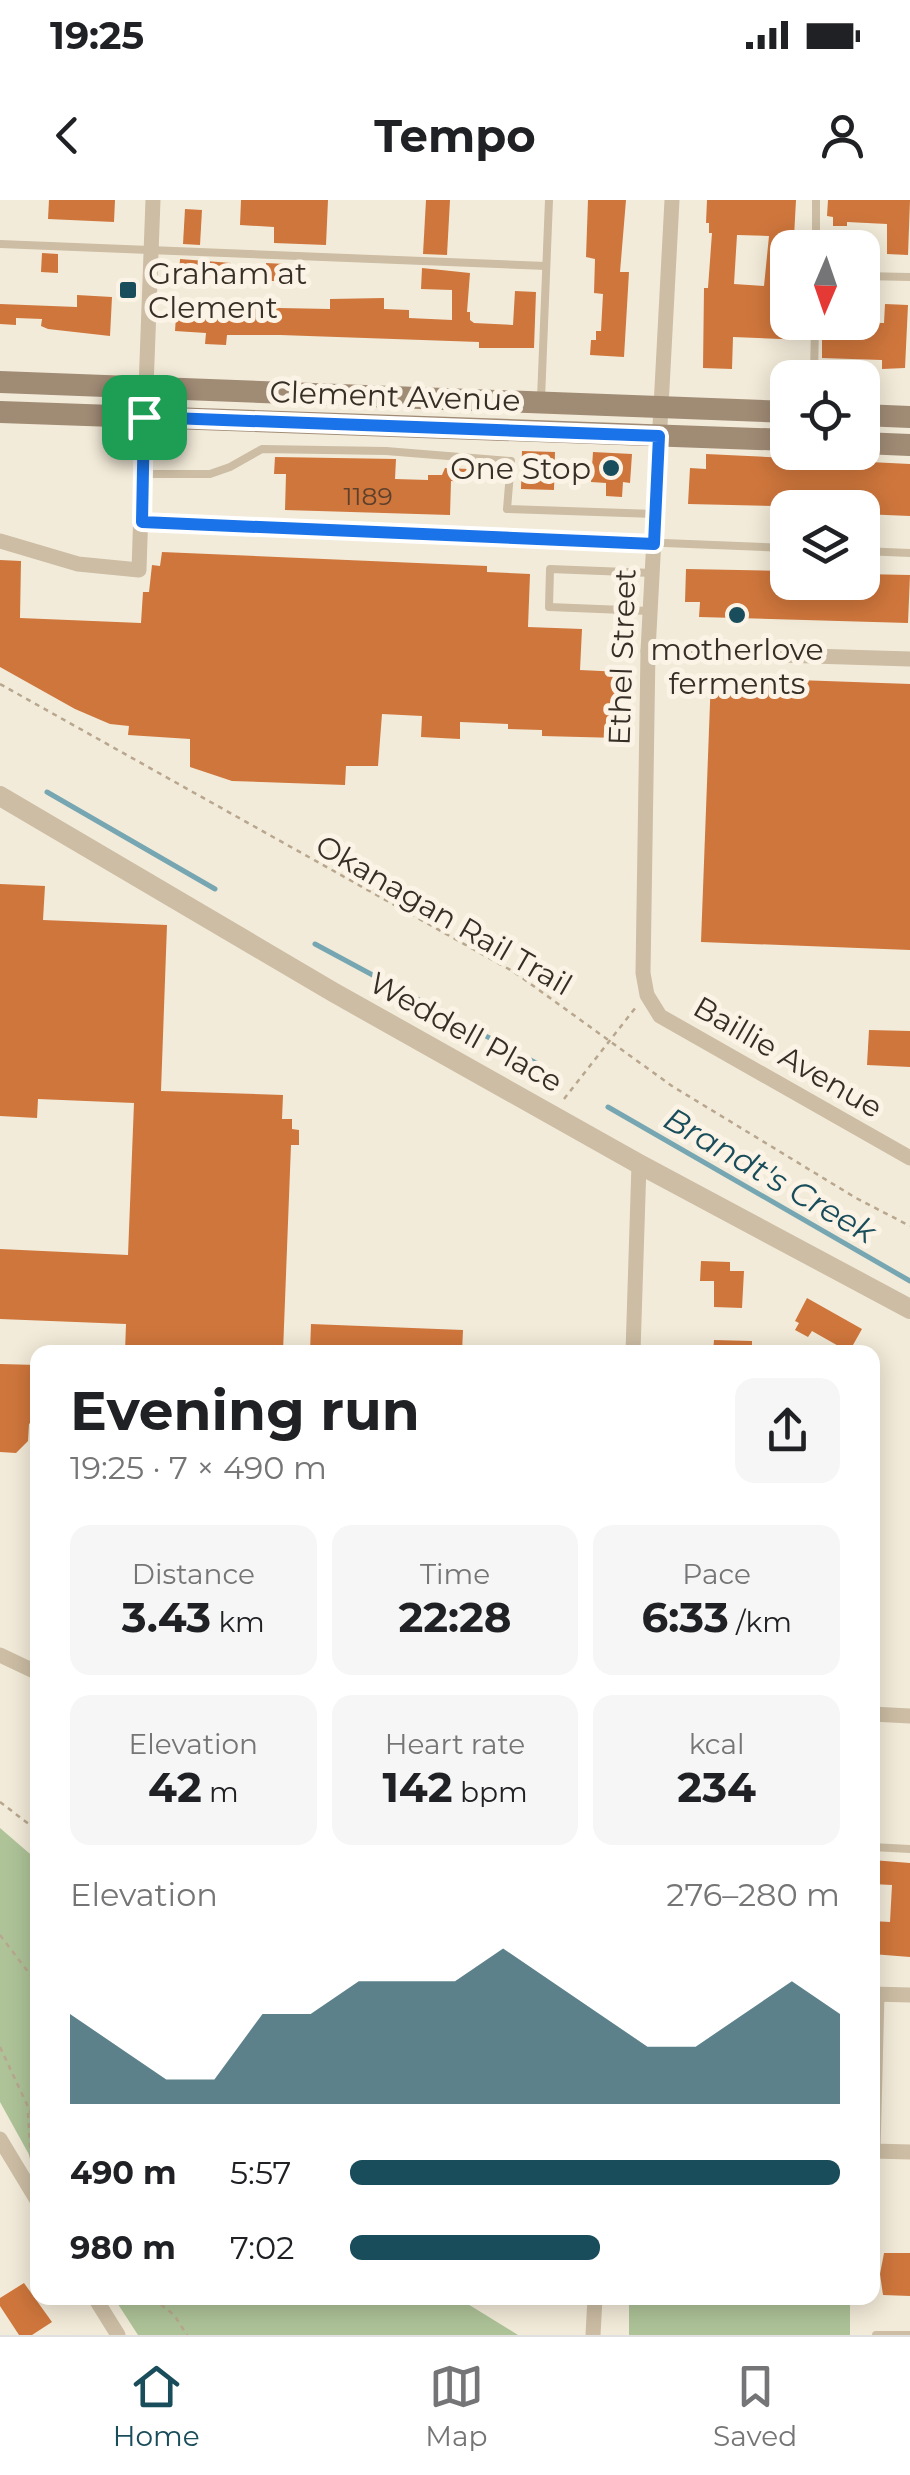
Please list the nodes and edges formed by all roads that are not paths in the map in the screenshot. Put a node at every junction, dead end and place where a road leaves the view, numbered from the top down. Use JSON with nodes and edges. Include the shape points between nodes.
{"nodes":[{"id":1,"x":153,"y":200,"type":"edge"},
{"id":2,"x":549,"y":200,"type":"edge"},
{"id":3,"x":672,"y":200,"type":"edge"},
{"id":4,"x":816,"y":200,"type":"edge"},
{"id":5,"x":816,"y":230,"type":"edge"},
{"id":6,"x":0,"y":244,"type":"edge"},
{"id":7,"x":152,"y":250,"type":"junction"},
{"id":8,"x":546,"y":266,"type":"junction"},
{"id":9,"x":880,"y":277,"type":"edge"},
{"id":10,"x":910,"y":278,"type":"edge"},
{"id":11,"x":0,"y":382,"type":"edge"},
{"id":12,"x":146,"y":388,"type":"junction"},
{"id":13,"x":0,"y":396,"type":"edge"},
{"id":14,"x":540,"y":404,"type":"junction"},
{"id":15,"x":660,"y":408,"type":"junction"},
{"id":16,"x":770,"y":411,"type":"edge"},
{"id":17,"x":0,"y":412,"type":"edge"},
{"id":18,"x":880,"y":416,"type":"edge"},
{"id":19,"x":144,"y":417,"type":"junction"},
{"id":20,"x":910,"y":417,"type":"edge"},
{"id":21,"x":514,"y":430,"type":"junction"},
{"id":22,"x":659,"y":436,"type":"junction"},
{"id":23,"x":770,"y":439,"type":"edge"},
{"id":24,"x":880,"y":444,"type":"edge"},
{"id":25,"x":910,"y":445,"type":"edge"},
{"id":26,"x":511,"y":460,"type":"junction"},
{"id":27,"x":143,"y":474,"type":"junction"},
{"id":28,"x":655,"y":514,"type":"junction"},
{"id":29,"x":142,"y":522,"type":"junction"},
{"id":30,"x":0,"y":541,"type":"edge"},
{"id":31,"x":654,"y":544,"type":"junction"},
{"id":32,"x":770,"y":547,"type":"edge"},
{"id":33,"x":880,"y":552,"type":"edge"},
{"id":34,"x":910,"y":553,"type":"edge"},
{"id":35,"x":652,"y":573,"type":"junction"},
{"id":36,"x":650,"y":611,"type":"junction"},
{"id":37,"x":648,"y":651,"type":"junction"},
{"id":38,"x":910,"y":659,"type":"edge"},
{"id":39,"x":0,"y":796,"type":"edge"},
{"id":40,"x":647,"y":995,"type":"joint"},
{"id":41,"x":910,"y":1158,"type":"edge"},
{"id":42,"x":639,"y":1164,"type":"junction"},
{"id":43,"x":910,"y":1309,"type":"edge"},
{"id":44,"x":633,"y":1345,"type":"edge"},
{"id":45,"x":0,"y":1655,"type":"edge"},
{"id":46,"x":30,"y":1669,"type":"edge"},
{"id":47,"x":880,"y":1714,"type":"edge"},
{"id":48,"x":910,"y":1716,"type":"edge"},
{"id":49,"x":880,"y":1847,"type":"edge"},
{"id":50,"x":910,"y":1848,"type":"edge"},
{"id":51,"x":880,"y":1994,"type":"edge"},
{"id":52,"x":910,"y":1995,"type":"edge"},
{"id":53,"x":0,"y":2140,"type":"edge"},
{"id":54,"x":880,"y":2150,"type":"edge"},
{"id":55,"x":910,"y":2152,"type":"edge"},
{"id":56,"x":30,"y":2189,"type":"edge"},
{"id":57,"x":99,"y":2305,"type":"edge"},
{"id":58,"x":595,"y":2305,"type":"edge"},
{"id":59,"x":910,"y":2334,"type":"edge"},
{"id":60,"x":118,"y":2335,"type":"edge"},
{"id":61,"x":593,"y":2335,"type":"edge"},
{"id":62,"x":876,"y":2335,"type":"edge"}],
"edges":[{"from":1,"to":7,"type":"street"},
{"from":2,"to":8,"type":"lane"},
{"from":3,"to":15,"type":"street","name":"Ethel Street"},
{"from":4,"to":5,"type":"lane"},
{"from":6,"to":7,"type":"lane"},
{"from":7,"to":8,"type":"lane"},
{"from":7,"to":12,"type":"street"},
{"from":8,"to":14,"type":"lane"},
{"from":9,"to":10,"type":"lane"},
{"from":11,"to":12,"type":"main road","name":"Clement Avenue"},
{"from":12,"to":13,"type":"main road","name":"Clement Avenue","via":[[128,398]]},
{"from":12,"to":14,"type":"main road","name":"Clement Avenue"},
{"from":14,"to":15,"type":"main road","name":"Clement Avenue"},
{"from":15,"to":16,"type":"main road","name":"Clement Avenue"},
{"from":15,"to":22,"type":"street","name":"Ethel Street"},
{"from":17,"to":19,"type":"main road","name":"Clement Avenue"},
{"from":18,"to":20,"type":"main road"},
{"from":19,"to":21,"type":"main road","name":"Clement Avenue"},
{"from":19,"to":27,"type":"street"},
{"from":21,"to":22,"type":"main road","name":"Clement Avenue"},
{"from":21,"to":26,"type":"lane"},
{"from":22,"to":23,"type":"main road","name":"Clement Avenue"},
{"from":22,"to":28,"type":"street","name":"Ethel Street"},
{"from":24,"to":25,"type":"main road"},
{"from":26,"to":27,"type":"lane","via":[[262,449],[210,474]]},
{"from":26,"to":28,"type":"lane","via":[[507,509]]},
{"from":27,"to":29,"type":"street"},
{"from":28,"to":31,"type":"street","name":"Ethel Street"},
{"from":29,"to":30,"type":"street","via":[[139,570],[78,564]]},
{"from":29,"to":31,"type":"lane"},
{"from":31,"to":32,"type":"lane"},
{"from":31,"to":35,"type":"street","name":"Ethel Street"},
{"from":33,"to":34,"type":"lane"},
{"from":35,"to":36,"type":"street","name":"Ethel Street"},
{"from":35,"to":36,"type":"lane","via":[[550,569],[549,607]]},
{"from":36,"to":37,"type":"street","name":"Ethel Street"},
{"from":37,"to":38,"type":"street"},
{"from":37,"to":40,"type":"street","name":"Ethel Street"},
{"from":39,"to":42,"type":"street","name":"Weddell Place"},
{"from":40,"to":41,"type":"street","name":"Baillie Avenue","via":[[660,1016]]},
{"from":42,"to":43,"type":"street","name":"Weddell Place"},
{"from":42,"to":44,"type":"street"},
{"from":45,"to":46,"type":"street"},
{"from":47,"to":48,"type":"street"},
{"from":49,"to":50,"type":"lane"},
{"from":51,"to":52,"type":"street"},
{"from":53,"to":56,"type":"street"},
{"from":54,"to":55,"type":"street"},
{"from":57,"to":60,"type":"street"},
{"from":58,"to":61,"type":"street"},
{"from":59,"to":62,"type":"lane"}]}
